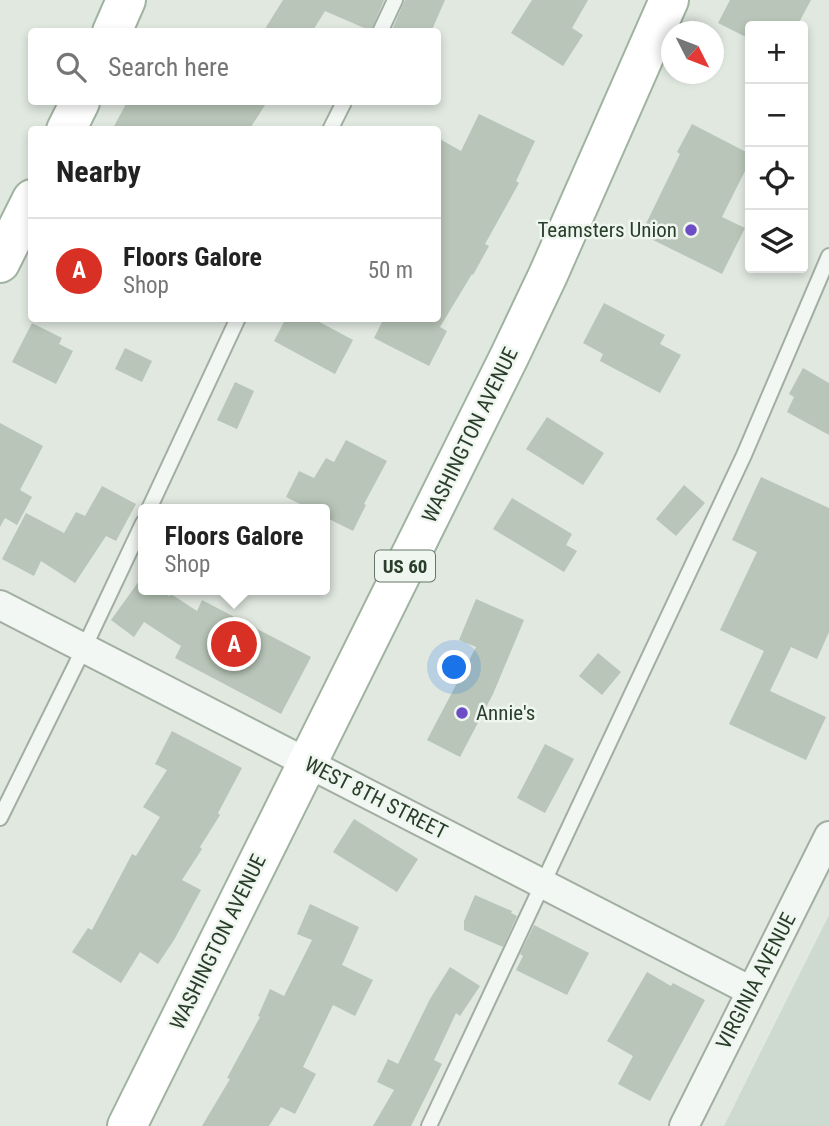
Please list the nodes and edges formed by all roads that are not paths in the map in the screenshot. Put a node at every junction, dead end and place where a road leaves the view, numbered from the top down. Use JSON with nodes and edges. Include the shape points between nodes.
{"nodes":[{"id":1,"x":126,"y":0,"type":"edge"},
{"id":2,"x":395,"y":0,"type":"edge"},
{"id":3,"x":668,"y":0,"type":"edge"},
{"id":4,"x":113,"y":28,"type":"edge"},
{"id":5,"x":382,"y":28,"type":"edge"},
{"id":6,"x":78,"y":105,"type":"edge"},
{"id":7,"x":342,"y":105,"type":"edge"},
{"id":8,"x":68,"y":126,"type":"edge"},
{"id":9,"x":332,"y":126,"type":"edge"},
{"id":10,"x":28,"y":208,"type":"edge"},
{"id":11,"x":829,"y":256,"type":"edge"},
{"id":12,"x":0,"y":263,"type":"edge"},
{"id":13,"x":236,"y":322,"type":"edge"},
{"id":14,"x":151,"y":504,"type":"edge"},
{"id":15,"x":138,"y":534,"type":"edge"},
{"id":16,"x":0,"y":605,"type":"edge"},
{"id":17,"x":85,"y":648,"type":"junction"},
{"id":18,"x":307,"y":762,"type":"junction"},
{"id":19,"x":0,"y":818,"type":"edge"},
{"id":20,"x":829,"y":836,"type":"edge"},
{"id":21,"x":542,"y":883,"type":"junction"},
{"id":22,"x":751,"y":991,"type":"junction"},
{"id":23,"x":127,"y":1126,"type":"edge"},
{"id":24,"x":429,"y":1126,"type":"edge"},
{"id":25,"x":684,"y":1126,"type":"edge"}],
"edges":[{"from":1,"to":4,"type":"main road"},
{"from":2,"to":5,"type":"lane"},
{"from":3,"to":18,"type":"main road","name":"WASHINGTON AVENUE","number":"US 60","via":[[548,275]]},
{"from":6,"to":8,"type":"main road"},
{"from":7,"to":9,"type":"lane"},
{"from":10,"to":12,"type":"main road"},
{"from":11,"to":21,"type":"lane","via":[[744,455]]},
{"from":13,"to":14,"type":"lane"},
{"from":15,"to":17,"type":"lane"},
{"from":16,"to":17,"type":"street","name":"WEST 8TH STREET"},
{"from":17,"to":18,"type":"street","name":"WEST 8TH STREET"},
{"from":17,"to":19,"type":"lane"},
{"from":18,"to":21,"type":"street","name":"WEST 8TH STREET"},
{"from":18,"to":23,"type":"main road","name":"WASHINGTON AVENUE","number":"US 60"},
{"from":20,"to":22,"type":"street","name":"VIRGINIA AVENUE"},
{"from":21,"to":22,"type":"street","name":"WEST 8TH STREET"},
{"from":21,"to":24,"type":"lane"},
{"from":22,"to":25,"type":"street","name":"VIRGINIA AVENUE"}]}
